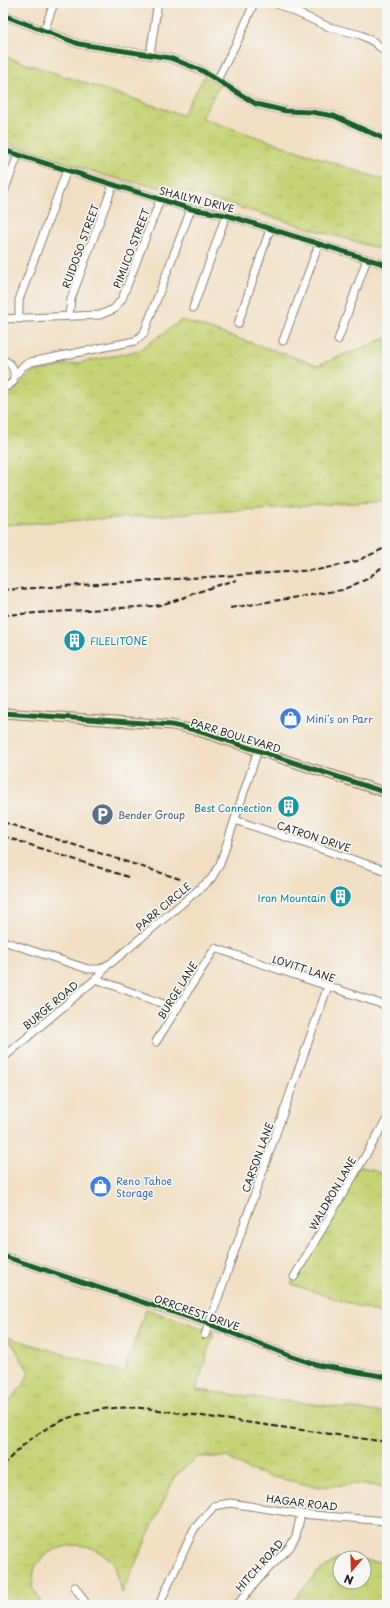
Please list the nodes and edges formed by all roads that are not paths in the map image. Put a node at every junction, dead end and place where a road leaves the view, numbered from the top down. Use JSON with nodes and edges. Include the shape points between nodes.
{"nodes":[{"id":1,"x":54,"y":3,"type":"edge"},
{"id":2,"x":254,"y":3,"type":"edge"},
{"id":3,"x":275,"y":3,"type":"edge"},
{"id":4,"x":157,"y":8,"type":"dead end"},
{"id":5,"x":3,"y":15,"type":"edge"},
{"id":6,"x":44,"y":31,"type":"junction"},
{"id":7,"x":387,"y":53,"type":"edge"},
{"id":8,"x":150,"y":55,"type":"junction"},
{"id":9,"x":217,"y":80,"type":"junction"},
{"id":10,"x":387,"y":140,"type":"edge"},
{"id":11,"x":3,"y":150,"type":"edge"},
{"id":12,"x":18,"y":155,"type":"junction"},
{"id":13,"x":67,"y":170,"type":"junction"},
{"id":14,"x":113,"y":185,"type":"junction"},
{"id":15,"x":3,"y":194,"type":"edge"},
{"id":16,"x":160,"y":200,"type":"junction"},
{"id":17,"x":191,"y":209,"type":"junction"},
{"id":18,"x":226,"y":215,"type":"junction"},
{"id":19,"x":270,"y":229,"type":"junction"},
{"id":20,"x":319,"y":244,"type":"junction"},
{"id":21,"x":367,"y":259,"type":"junction"},
{"id":22,"x":387,"y":265,"type":"edge"},
{"id":23,"x":193,"y":308,"type":"dead end"},
{"id":24,"x":69,"y":315,"type":"junction"},
{"id":25,"x":3,"y":319,"type":"edge"},
{"id":26,"x":19,"y":319,"type":"junction"},
{"id":27,"x":238,"y":324,"type":"dead end"},
{"id":28,"x":338,"y":340,"type":"dead end"},
{"id":29,"x":283,"y":341,"type":"dead end"},
{"id":30,"x":3,"y":360,"type":"edge"},
{"id":31,"x":10,"y":363,"type":"junction"},
{"id":32,"x":23,"y":366,"type":"junction"},
{"id":33,"x":14,"y":377,"type":"junction"},
{"id":34,"x":3,"y":389,"type":"edge"},
{"id":35,"x":3,"y":713,"type":"edge"},
{"id":36,"x":258,"y":750,"type":"junction"},
{"id":37,"x":387,"y":793,"type":"edge"},
{"id":38,"x":235,"y":820,"type":"junction"},
{"id":39,"x":387,"y":871,"type":"edge"},
{"id":40,"x":3,"y":941,"type":"edge"},
{"id":41,"x":216,"y":948,"type":"joint"},
{"id":42,"x":107,"y":966,"type":"junction"},
{"id":43,"x":96,"y":979,"type":"junction"},
{"id":44,"x":328,"y":986,"type":"junction"},
{"id":45,"x":387,"y":1006,"type":"edge"},
{"id":46,"x":177,"y":1009,"type":"junction"},
{"id":47,"x":156,"y":1042,"type":"dead end"},
{"id":48,"x":3,"y":1058,"type":"edge"},
{"id":49,"x":387,"y":1119,"type":"edge"},
{"id":50,"x":3,"y":1256,"type":"edge"},
{"id":51,"x":294,"y":1277,"type":"dead end"},
{"id":52,"x":209,"y":1324,"type":"junction"},
{"id":53,"x":205,"y":1335,"type":"dead end"},
{"id":54,"x":387,"y":1377,"type":"edge"},
{"id":55,"x":301,"y":1514,"type":"junction"},
{"id":56,"x":387,"y":1521,"type":"edge"},
{"id":57,"x":75,"y":1587,"type":"dead end"},
{"id":58,"x":87,"y":1605,"type":"edge"},
{"id":59,"x":159,"y":1605,"type":"edge"},
{"id":60,"x":237,"y":1605,"type":"edge"}],
"edges":[{"from":1,"to":6,"type":"street"},
{"from":2,"to":9,"type":"street"},
{"from":3,"to":7,"type":"street","via":[[329,27],[360,35]]},
{"from":4,"to":8,"type":"street"},
{"from":5,"to":6,"type":"street"},
{"from":6,"to":8,"type":"street","via":[[79,44]]},
{"from":8,"to":9,"type":"street","via":[[170,58],[201,70]]},
{"from":9,"to":10,"type":"street","via":[[256,104],[286,111],[334,116]]},
{"from":11,"to":12,"type":"street","name":"SHAILYN DRIVE"},
{"from":12,"to":13,"type":"street","name":"SHAILYN DRIVE"},
{"from":12,"to":15,"type":"street"},
{"from":13,"to":14,"type":"street","name":"SHAILYN DRIVE"},
{"from":13,"to":26,"type":"street","via":[[19,300]]},
{"from":14,"to":16,"type":"street","name":"SHAILYN DRIVE"},
{"from":14,"to":24,"type":"street","name":"RUIDOSO STREET","via":[[71,299]]},
{"from":16,"to":17,"type":"street","name":"SHAILYN DRIVE"},
{"from":16,"to":24,"type":"street","name":"PIMLICO STREET","via":[[122,299],[114,309],[100,315]]},
{"from":17,"to":18,"type":"street","name":"SHAILYN DRIVE"},
{"from":17,"to":32,"type":"street","via":[[144,333],[135,341],[31,362]]},
{"from":18,"to":19,"type":"street","name":"SHAILYN DRIVE"},
{"from":18,"to":23,"type":"street"},
{"from":19,"to":20,"type":"street","name":"SHAILYN DRIVE"},
{"from":19,"to":27,"type":"street"},
{"from":20,"to":21,"type":"street","name":"SHAILYN DRIVE"},
{"from":20,"to":29,"type":"street"},
{"from":21,"to":22,"type":"street","name":"SHAILYN DRIVE"},
{"from":21,"to":28,"type":"street"},
{"from":24,"to":26,"type":"street","name":"PIMLICO STREET"},
{"from":25,"to":26,"type":"street","name":"PIMLICO STREET"},
{"from":30,"to":31,"type":"street"},
{"from":31,"to":32,"type":"street"},
{"from":31,"to":33,"type":"street","via":[[15,372]]},
{"from":32,"to":33,"type":"street"},
{"from":33,"to":34,"type":"street","via":[[9,386]]},
{"from":35,"to":36,"type":"main road","name":"PARR BOULEVARD","via":[[172,725]]},
{"from":36,"to":37,"type":"main road","name":"PARR BOULEVARD"},
{"from":36,"to":38,"type":"street","name":"PARR CIRCLE"},
{"from":38,"to":39,"type":"street","name":"CATRON DRIVE"},
{"from":38,"to":42,"type":"street","name":"PARR CIRCLE","via":[[220,864],[211,879]]},
{"from":40,"to":42,"type":"street","via":[[88,969]]},
{"from":41,"to":44,"type":"street","name":"LOVITT LANE"},
{"from":41,"to":46,"type":"street","name":"BURGE LANE"},
{"from":42,"to":43,"type":"street","name":"BURGE ROAD"},
{"from":43,"to":46,"type":"street"},
{"from":43,"to":48,"type":"street","name":"BURGE ROAD"},
{"from":44,"to":45,"type":"street","name":"LOVITT LANE"},
{"from":44,"to":52,"type":"street","name":"CARSON LANE"},
{"from":46,"to":47,"type":"street","name":"BURGE LANE"},
{"from":49,"to":51,"type":"street","name":"WALDRON LANE"},
{"from":50,"to":52,"type":"street","name":"ORRCREST DRIVE"},
{"from":52,"to":53,"type":"street","name":"CARSON LANE"},
{"from":52,"to":54,"type":"street","name":"ORRCREST DRIVE","via":[[317,1365]]},
{"from":55,"to":56,"type":"street","name":"HAGAR ROAD"},
{"from":55,"to":59,"type":"street","name":"HAGAR ROAD","via":[[230,1503],[214,1506],[194,1529]]},
{"from":55,"to":60,"type":"street","name":"HITCH ROAD","via":[[296,1536],[290,1547]]},
{"from":57,"to":58,"type":"street"}]}
